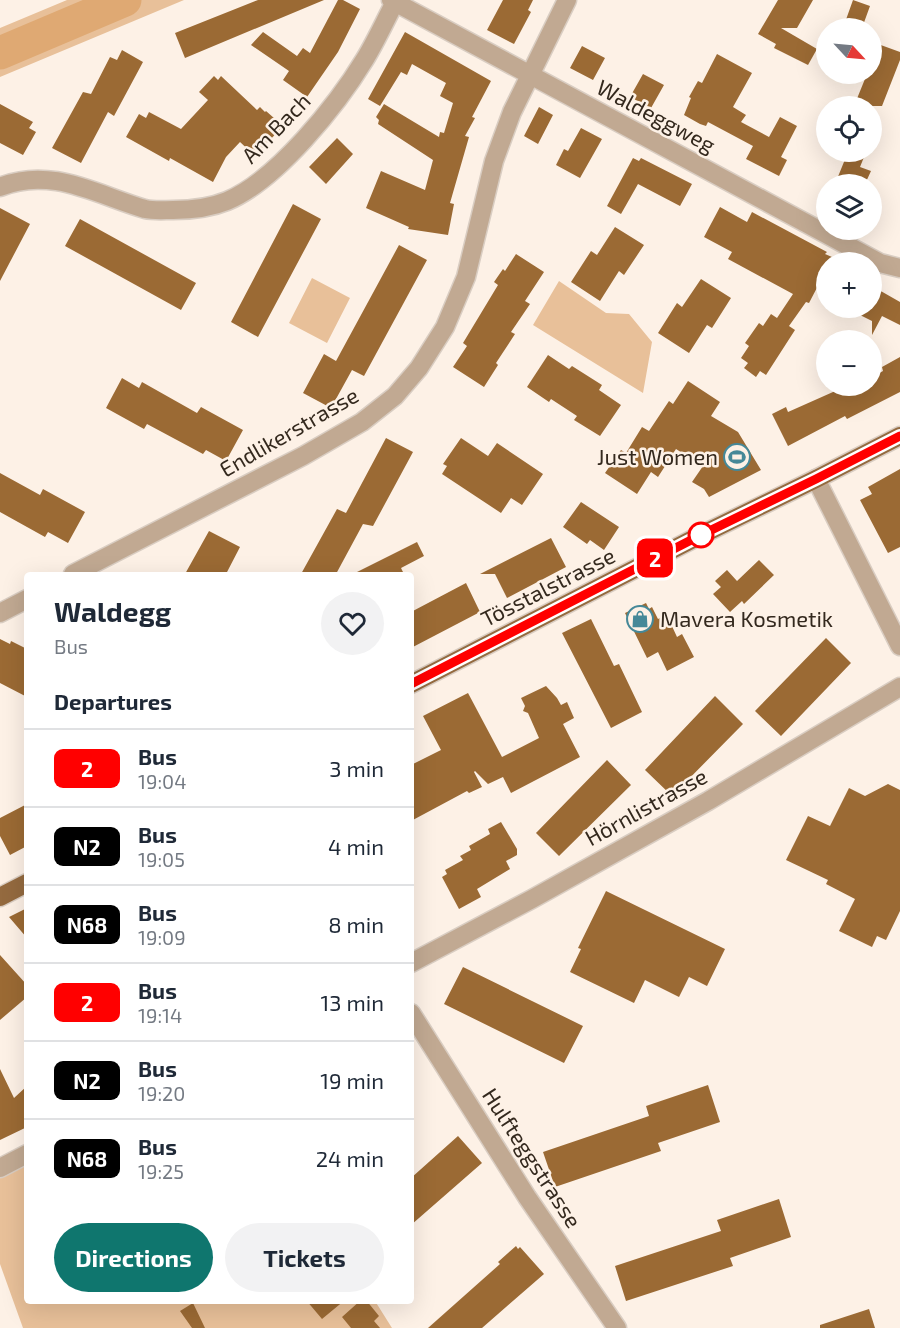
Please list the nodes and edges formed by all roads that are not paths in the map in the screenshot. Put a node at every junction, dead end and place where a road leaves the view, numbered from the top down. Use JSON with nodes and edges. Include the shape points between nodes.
{"nodes":[{"id":1,"x":567,"y":0,"type":"edge"},
{"id":2,"x":393,"y":1,"type":"edge"},
{"id":3,"x":531,"y":75,"type":"junction"},
{"id":4,"x":0,"y":187,"type":"edge"},
{"id":5,"x":900,"y":268,"type":"edge"},
{"id":6,"x":900,"y":436,"type":"edge"},
{"id":7,"x":816,"y":479,"type":"junction"},
{"id":8,"x":77,"y":572,"type":"edge"},
{"id":9,"x":24,"y":601,"type":"edge"},
{"id":10,"x":0,"y":613,"type":"edge"},
{"id":11,"x":900,"y":646,"type":"edge"},
{"id":12,"x":414,"y":682,"type":"edge"},
{"id":13,"x":900,"y":687,"type":"edge"},
{"id":14,"x":24,"y":885,"type":"edge"},
{"id":15,"x":0,"y":897,"type":"edge"},
{"id":16,"x":414,"y":961,"type":"edge"},
{"id":17,"x":414,"y":1018,"type":"edge"},
{"id":18,"x":24,"y":1156,"type":"edge"},
{"id":19,"x":0,"y":1168,"type":"edge"},
{"id":20,"x":617,"y":1328,"type":"edge"}],
"edges":[{"from":1,"to":3,"type":"street","name":"Endlikerstrasse"},
{"from":2,"to":3,"type":"street","name":"Waldeggweg"},
{"from":2,"to":4,"type":"street","name":"Am Bach","via":[[365,59],[316,125],[264,179],[226,202],[191,210],[148,210],[66,182],[11,182]]},
{"from":3,"to":5,"type":"street","name":"Waldeggweg","via":[[880,263]]},
{"from":3,"to":8,"type":"street","name":"Endlikerstrasse","via":[[512,112],[494,162],[466,277],[445,327],[419,368],[395,396],[362,422],[303,456]]},
{"from":6,"to":7,"type":"main road","name":"Tösstalstrasse"},
{"from":7,"to":11,"type":"street"},
{"from":7,"to":12,"type":"main road","name":"Tösstalstrasse"},
{"from":9,"to":10,"type":"street"},
{"from":13,"to":16,"type":"street","name":"Hörnlistrasse","via":[[708,801]]},
{"from":14,"to":15,"type":"main road"},
{"from":17,"to":20,"type":"street","name":"Hulfteggstrasse","via":[[534,1209]]},
{"from":18,"to":19,"type":"street"}]}
